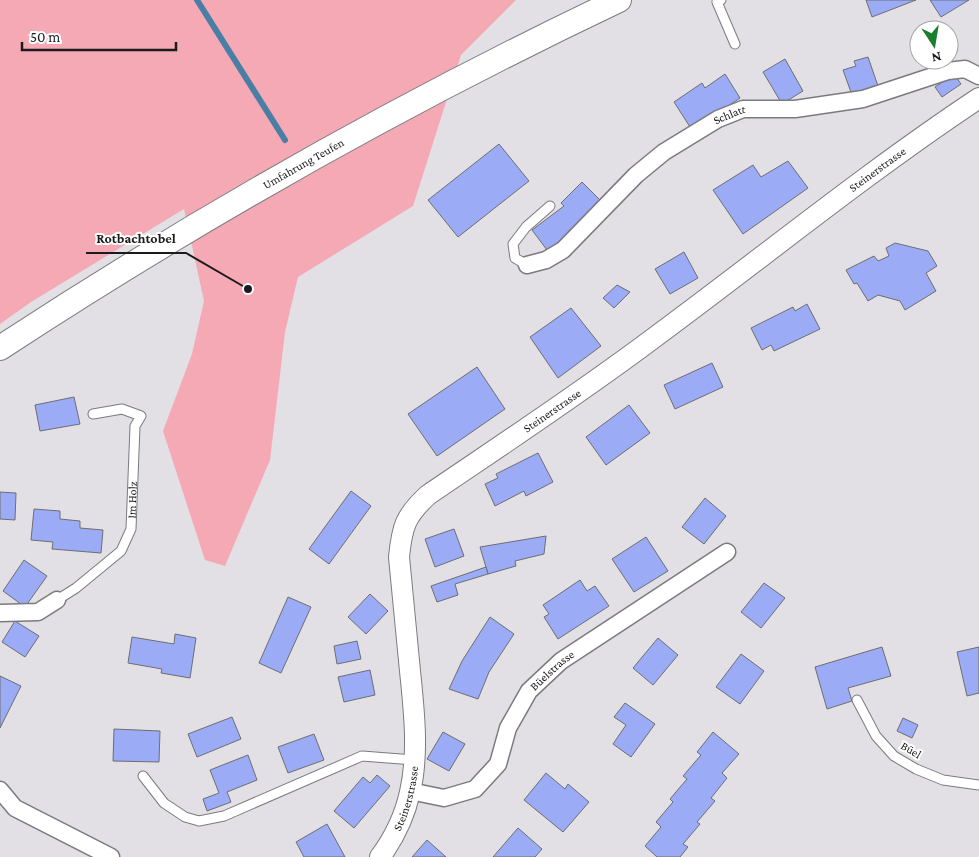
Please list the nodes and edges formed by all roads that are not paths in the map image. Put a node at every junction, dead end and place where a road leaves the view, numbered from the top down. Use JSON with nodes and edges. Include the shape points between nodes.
{"nodes":[{"id":1,"x":619,"y":0,"type":"edge"},
{"id":2,"x":721,"y":0,"type":"edge"},
{"id":3,"x":736,"y":44,"type":"dead end"},
{"id":4,"x":979,"y":76,"type":"edge"},
{"id":5,"x":979,"y":98,"type":"edge"},
{"id":6,"x":550,"y":206,"type":"dead end"},
{"id":7,"x":527,"y":265,"type":"joint"},
{"id":8,"x":0,"y":348,"type":"edge"},
{"id":9,"x":93,"y":414,"type":"dead end"},
{"id":10,"x":727,"y":552,"type":"dead end"},
{"id":11,"x":56,"y":600,"type":"joint"},
{"id":12,"x":0,"y":614,"type":"edge"},
{"id":13,"x":857,"y":700,"type":"dead end"},
{"id":14,"x":415,"y":760,"type":"junction"},
{"id":15,"x":143,"y":776,"type":"dead end"},
{"id":16,"x":979,"y":785,"type":"edge"},
{"id":17,"x":0,"y":790,"type":"edge"},
{"id":18,"x":410,"y":791,"type":"junction"},
{"id":19,"x":111,"y":857,"type":"edge"},
{"id":20,"x":380,"y":857,"type":"edge"}],
"edges":[{"from":1,"to":8,"type":"main road","name":"Umfahrung Teufen","via":[[450,84],[315,158],[106,280]]},
{"from":2,"to":3,"type":"lane","via":[[717,2]]},
{"from":4,"to":7,"type":"street","name":"Schlatt","via":[[964,69],[948,71],[863,99],[795,109],[743,109],[718,119],[664,152],[636,175],[563,250],[546,260]]},
{"from":5,"to":14,"type":"street","name":"Steinerstrasse","via":[[868,174],[651,340],[414,507],[406,520],[399,558],[413,701]]},
{"from":6,"to":7,"type":"lane","via":[[526,227],[513,244],[515,258]]},
{"from":9,"to":11,"type":"lane","name":"Im Holz","via":[[122,409],[141,416],[135,426],[131,529],[121,551]]},
{"from":10,"to":18,"type":"street","name":"Büelstrasse","via":[[561,661],[529,691],[508,728],[498,764],[475,789],[444,798]]},
{"from":11,"to":12,"type":"street","name":"Im Holz","via":[[38,612]]},
{"from":13,"to":16,"type":"lane","name":"Büel","via":[[876,736],[894,756],[943,780]]},
{"from":14,"to":15,"type":"lane","via":[[362,756],[224,816],[199,821],[185,817],[164,803]]},
{"from":14,"to":18,"type":"street","name":"Steinerstrasse"},
{"from":17,"to":19,"type":"street","via":[[15,808]]},
{"from":18,"to":20,"type":"street","name":"Steinerstrasse","via":[[394,834]]}]}
